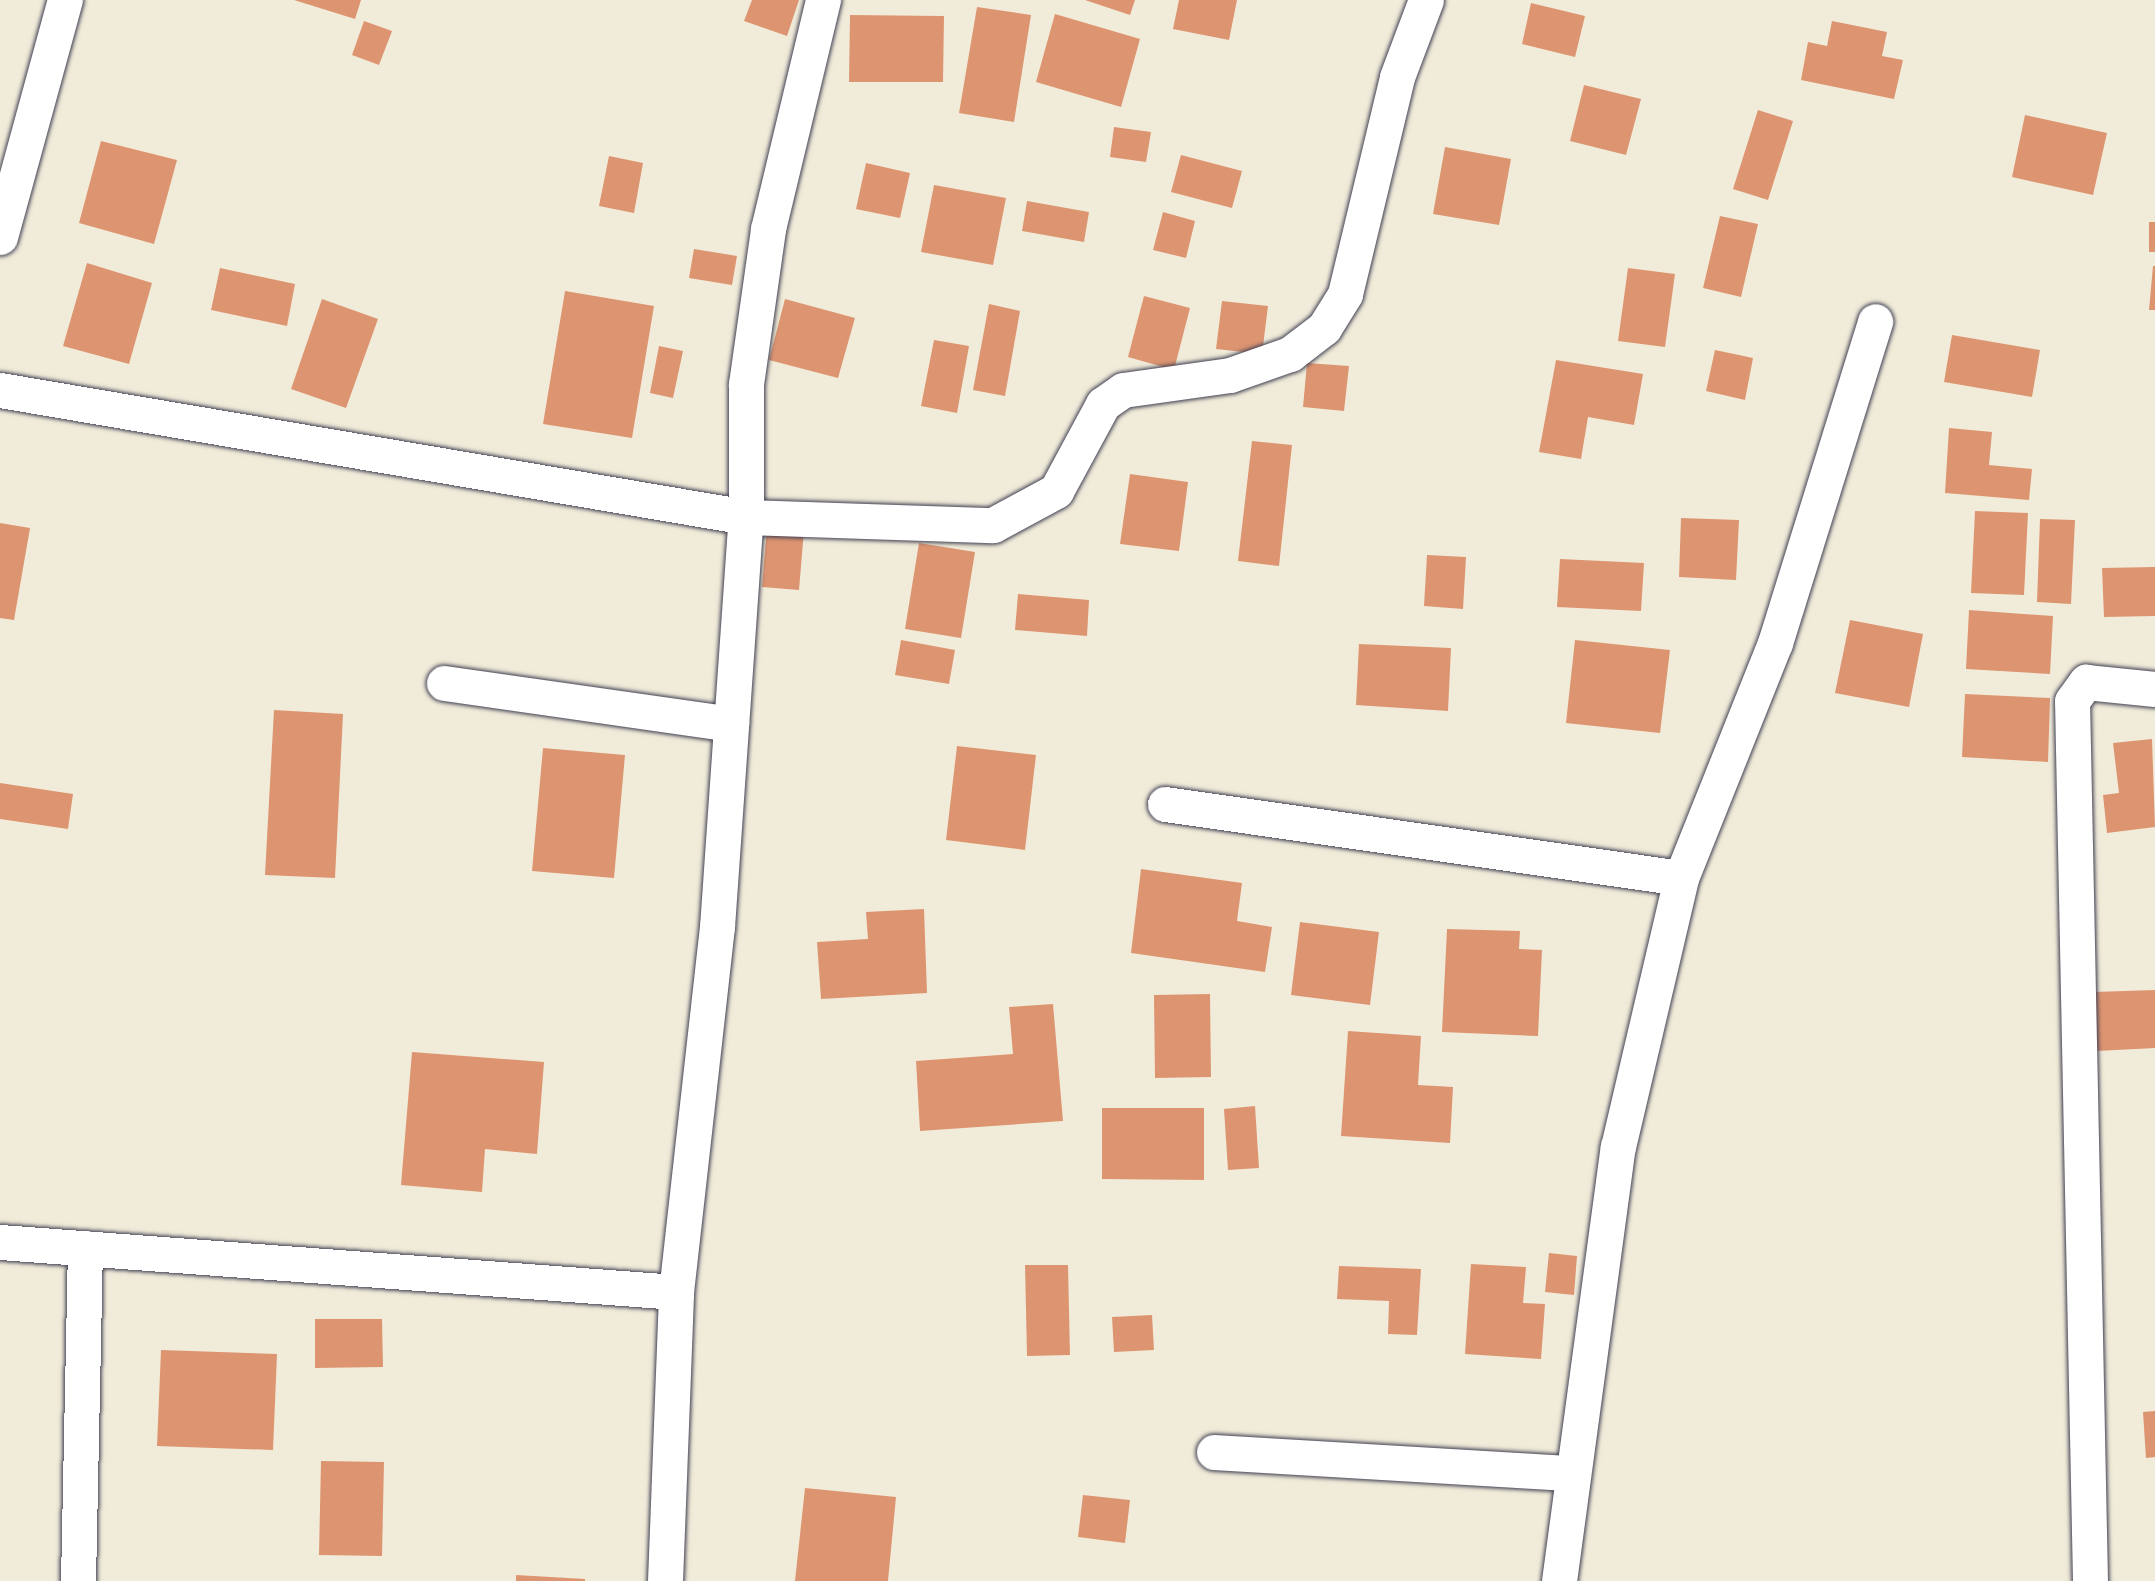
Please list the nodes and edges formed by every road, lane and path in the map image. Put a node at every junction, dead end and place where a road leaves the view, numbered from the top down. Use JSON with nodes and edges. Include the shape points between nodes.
{"nodes":[{"id":1,"x":65,"y":0,"type":"edge"},
{"id":2,"x":823,"y":0,"type":"edge"},
{"id":3,"x":1426,"y":0,"type":"edge"},
{"id":4,"x":0,"y":237,"type":"edge"},
{"id":5,"x":1875,"y":321,"type":"dead end"},
{"id":6,"x":0,"y":390,"type":"edge"},
{"id":7,"x":746,"y":517,"type":"junction"},
{"id":8,"x":444,"y":683,"type":"dead end"},
{"id":9,"x":2155,"y":689,"type":"edge"},
{"id":10,"x":731,"y":724,"type":"junction"},
{"id":11,"x":1165,"y":804,"type":"dead end"},
{"id":12,"x":1681,"y":878,"type":"junction"},
{"id":13,"x":0,"y":1242,"type":"edge"},
{"id":14,"x":85,"y":1248,"type":"junction"},
{"id":15,"x":676,"y":1292,"type":"junction"},
{"id":16,"x":1214,"y":1452,"type":"dead end"},
{"id":17,"x":1571,"y":1473,"type":"junction"},
{"id":18,"x":78,"y":1581,"type":"edge"},
{"id":19,"x":666,"y":1581,"type":"edge"},
{"id":20,"x":1559,"y":1581,"type":"edge"},
{"id":21,"x":2090,"y":1581,"type":"edge"}],
"edges":[{"from":1,"to":4,"type":"street"},
{"from":2,"to":7,"type":"street","via":[[766,242],[746,384]]},
{"from":3,"to":7,"type":"street","via":[[1397,77],[1345,294],[1324,328],[1290,354],[1230,375],[1123,390],[1103,404],[1056,491],[993,525]]},
{"from":5,"to":12,"type":"street","via":[[1775,643]]},
{"from":6,"to":7,"type":"street"},
{"from":7,"to":10,"type":"street"},
{"from":8,"to":10,"type":"street"},
{"from":9,"to":21,"type":"street","via":[[2086,682],[2072,701]]},
{"from":10,"to":15,"type":"street","via":[[717,927]]},
{"from":11,"to":12,"type":"street"},
{"from":12,"to":17,"type":"street","via":[[1618,1147]]},
{"from":13,"to":14,"type":"street"},
{"from":14,"to":15,"type":"street"},
{"from":14,"to":18,"type":"street"},
{"from":15,"to":19,"type":"street"},
{"from":16,"to":17,"type":"street"},
{"from":17,"to":20,"type":"street"}]}
